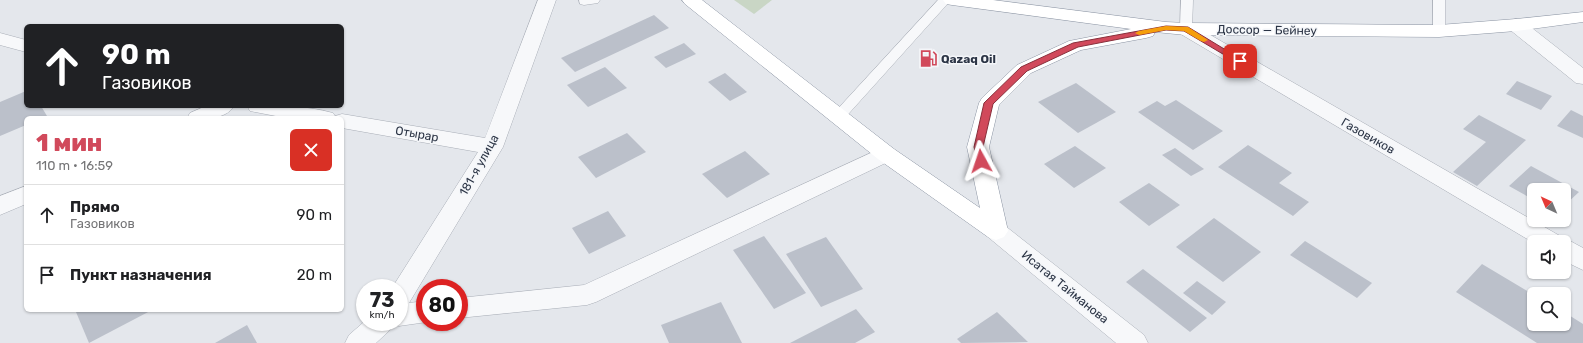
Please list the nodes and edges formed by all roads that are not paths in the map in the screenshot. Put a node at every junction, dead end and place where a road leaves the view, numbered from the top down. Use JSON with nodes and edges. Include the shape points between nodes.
{"nodes":[{"id":1,"x":547,"y":0,"type":"edge"},
{"id":2,"x":691,"y":0,"type":"edge"},
{"id":3,"x":945,"y":0,"type":"edge"},
{"id":4,"x":952,"y":0,"type":"edge"},
{"id":5,"x":1187,"y":0,"type":"edge"},
{"id":6,"x":1439,"y":0,"type":"edge"},
{"id":7,"x":1583,"y":17,"type":"edge"},
{"id":8,"x":1516,"y":25,"type":"junction"},
{"id":9,"x":1176,"y":28,"type":"junction"},
{"id":10,"x":1439,"y":31,"type":"junction"},
{"id":11,"x":0,"y":39,"type":"edge"},
{"id":12,"x":24,"y":45,"type":"edge"},
{"id":13,"x":1583,"y":78,"type":"edge"},
{"id":14,"x":220,"y":108,"type":"edge"},
{"id":15,"x":268,"y":108,"type":"edge"},
{"id":16,"x":202,"y":116,"type":"edge"},
{"id":17,"x":314,"y":116,"type":"edge"},
{"id":18,"x":838,"y":117,"type":"junction"},
{"id":19,"x":344,"y":121,"type":"edge"},
{"id":20,"x":492,"y":147,"type":"junction"},
{"id":21,"x":886,"y":154,"type":"junction"},
{"id":22,"x":24,"y":195,"type":"edge"},
{"id":23,"x":0,"y":206,"type":"edge"},
{"id":24,"x":996,"y":231,"type":"junction"},
{"id":25,"x":1540,"y":235,"type":"edge"},
{"id":26,"x":1571,"y":253,"type":"edge"},
{"id":27,"x":1583,"y":260,"type":"edge"},
{"id":28,"x":408,"y":283,"type":"edge"},
{"id":29,"x":468,"y":307,"type":"edge"},
{"id":30,"x":371,"y":331,"type":"edge"},
{"id":31,"x":382,"y":331,"type":"edge"},
{"id":32,"x":358,"y":343,"type":"edge"},
{"id":33,"x":377,"y":343,"type":"edge"},
{"id":34,"x":1135,"y":343,"type":"edge"}],
"edges":[{"from":1,"to":20,"type":"street","name":"181-я улица"},
{"from":2,"to":18,"type":"highway"},
{"from":3,"to":18,"type":"lane"},
{"from":4,"to":9,"type":"highway","name":"Доссор — Бейнеу"},
{"from":5,"to":9,"type":"lane"},
{"from":6,"to":10,"type":"lane"},
{"from":7,"to":8,"type":"highway","name":"Доссор — Бейнеу"},
{"from":8,"to":10,"type":"highway","name":"Доссор — Бейнеу"},
{"from":8,"to":13,"type":"street"},
{"from":9,"to":10,"type":"highway","name":"Доссор — Бейнеу"},
{"from":9,"to":24,"type":"highway","via":[[1076,45],[1024,69],[989,103],[978,147]]},
{"from":9,"to":25,"type":"street","name":"Газовиков"},
{"from":11,"to":12,"type":"street"},
{"from":14,"to":16,"type":"street"},
{"from":15,"to":17,"type":"street"},
{"from":18,"to":21,"type":"highway"},
{"from":19,"to":20,"type":"street","name":"Отырар"},
{"from":20,"to":28,"type":"street","name":"181-я улица"},
{"from":21,"to":24,"type":"highway"},
{"from":21,"to":29,"type":"street","via":[[586,295]]},
{"from":22,"to":23,"type":"street"},
{"from":24,"to":34,"type":"street","name":"Исатая Тайманова"},
{"from":26,"to":27,"type":"street"},
{"from":30,"to":32,"type":"street"},
{"from":31,"to":33,"type":"street"}]}
